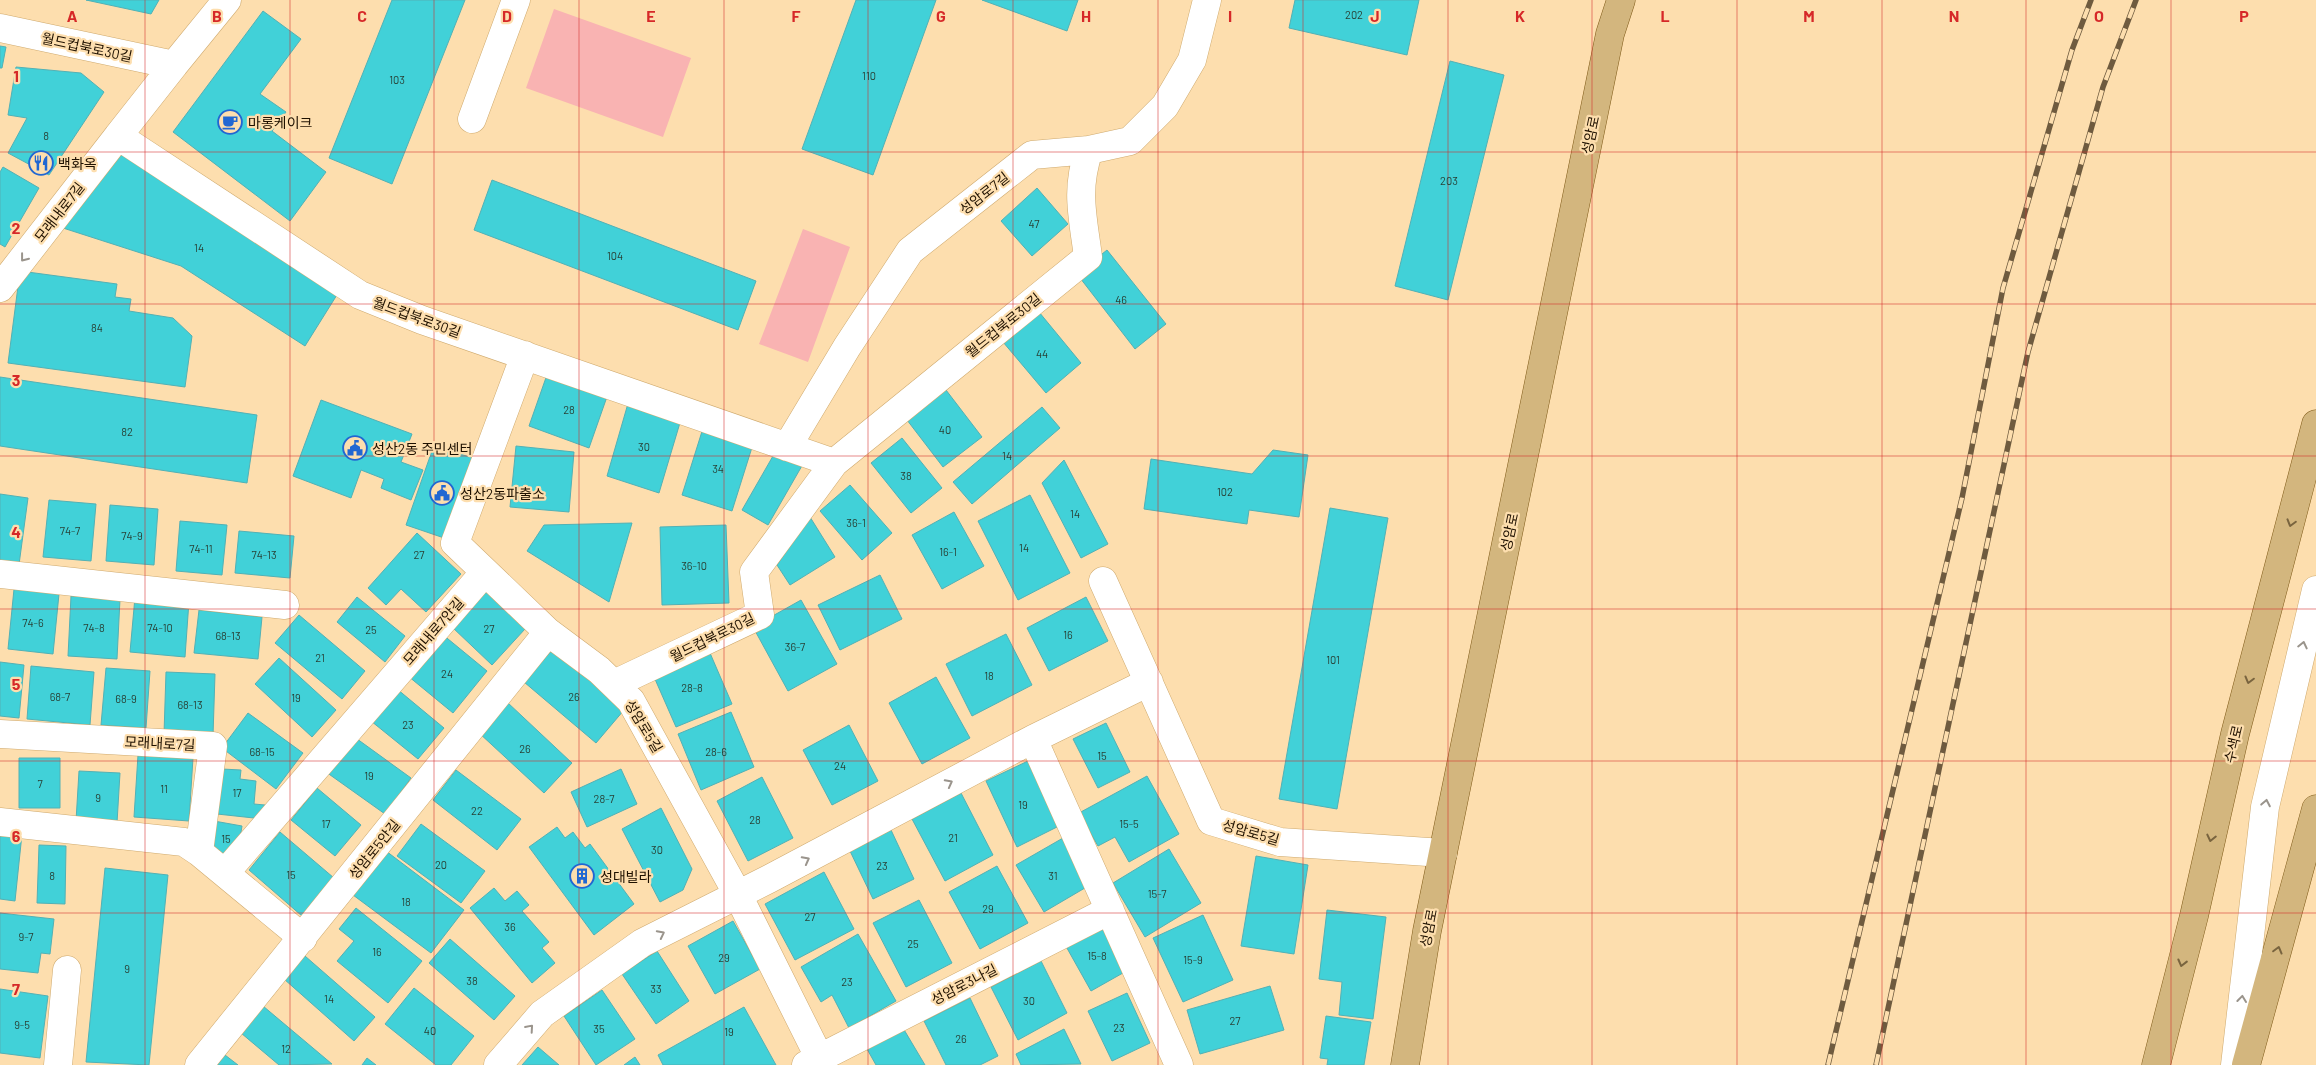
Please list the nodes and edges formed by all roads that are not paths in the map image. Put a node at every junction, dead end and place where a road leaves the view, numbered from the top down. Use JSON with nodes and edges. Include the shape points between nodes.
{"nodes":[{"id":1,"x":227,"y":0,"type":"edge"},
{"id":2,"x":516,"y":0,"type":"edge"},
{"id":3,"x":1207,"y":0,"type":"edge"},
{"id":4,"x":1621,"y":0,"type":"edge"},
{"id":5,"x":0,"y":28,"type":"edge"},
{"id":6,"x":174,"y":66,"type":"junction"},
{"id":7,"x":472,"y":119,"type":"dead end"},
{"id":8,"x":118,"y":136,"type":"junction"},
{"id":9,"x":1089,"y":150,"type":"junction"},
{"id":10,"x":0,"y":288,"type":"edge"},
{"id":11,"x":525,"y":355,"type":"junction"},
{"id":12,"x":2316,"y":424,"type":"edge"},
{"id":13,"x":787,"y":447,"type":"junction"},
{"id":14,"x":2316,"y":453,"type":"edge"},
{"id":15,"x":834,"y":463,"type":"junction"},
{"id":16,"x":2301,"y":489,"type":"junction"},
{"id":17,"x":484,"y":573,"type":"junction"},
{"id":18,"x":0,"y":574,"type":"edge"},
{"id":19,"x":1103,"y":581,"type":"dead end"},
{"id":20,"x":2316,"y":590,"type":"edge"},
{"id":21,"x":285,"y":606,"type":"dead end"},
{"id":22,"x":548,"y":632,"type":"junction"},
{"id":23,"x":1149,"y":682,"type":"junction"},
{"id":24,"x":614,"y":684,"type":"junction"},
{"id":25,"x":0,"y":734,"type":"edge"},
{"id":26,"x":1033,"y":739,"type":"junction"},
{"id":27,"x":2316,"y":809,"type":"edge"},
{"id":28,"x":0,"y":822,"type":"edge"},
{"id":29,"x":199,"y":852,"type":"junction"},
{"id":30,"x":1443,"y":853,"type":"junction"},
{"id":31,"x":225,"y":874,"type":"junction"},
{"id":32,"x":738,"y":895,"type":"junction"},
{"id":33,"x":1110,"y":910,"type":"junction"},
{"id":34,"x":303,"y":938,"type":"junction"},
{"id":35,"x":67,"y":970,"type":"dead end"},
{"id":36,"x":816,"y":1063,"type":"edge"},
{"id":37,"x":58,"y":1065,"type":"edge"},
{"id":38,"x":199,"y":1065,"type":"edge"},
{"id":39,"x":498,"y":1065,"type":"edge"},
{"id":40,"x":1179,"y":1065,"type":"edge"},
{"id":41,"x":1405,"y":1065,"type":"edge"},
{"id":42,"x":2156,"y":1065,"type":"edge"},
{"id":43,"x":2235,"y":1065,"type":"edge"},
{"id":44,"x":2246,"y":1065,"type":"edge"}],
"edges":[{"from":1,"to":6,"type":"street"},
{"from":2,"to":7,"type":"street"},
{"from":3,"to":9,"type":"street","name":"성암로7길","via":[[1192,60],[1165,106],[1130,141]]},
{"from":4,"to":30,"type":"main road","name":"성암로","via":[[1610,34]]},
{"from":5,"to":6,"type":"street","name":"월드컵북로30길"},
{"from":6,"to":8,"type":"street"},
{"from":8,"to":10,"type":"street","name":"모래내로7길","one_way":true},
{"from":8,"to":11,"type":"street","name":"월드컵북로30길","via":[[360,295]]},
{"from":9,"to":13,"type":"street","name":"성암로7길","via":[[1032,155],[910,251]]},
{"from":9,"to":15,"type":"street","name":"월드컵북로30길","via":[[1081,172],[1080,198],[1088,257]]},
{"from":11,"to":13,"type":"street","name":"월드컵북로30길"},
{"from":11,"to":17,"type":"street","via":[[455,543]]},
{"from":12,"to":16,"type":"main road","name":"수색로"},
{"from":13,"to":15,"type":"street","name":"월드컵북로30길"},
{"from":14,"to":16,"type":"street"},
{"from":15,"to":24,"type":"street","name":"월드컵북로30길","via":[[754,572],[760,615]]},
{"from":16,"to":42,"type":"main road","name":"수색로","one_way":true,"via":[[2235,734]]},
{"from":17,"to":22,"type":"street","name":"성암로5길"},
{"from":17,"to":31,"type":"street","name":"모래내로7안길"},
{"from":18,"to":21,"type":"street"},
{"from":19,"to":23,"type":"street","name":"성암로5길"},
{"from":43,"to":20,"type":"street","one_way":true,"via":[[2265,807]]},
{"from":22,"to":24,"type":"street","name":"성암로5길"},
{"from":22,"to":34,"type":"street","name":"성암로5안길"},
{"from":23,"to":26,"type":"street"},
{"from":23,"to":30,"type":"street","name":"성암로5길","via":[[1211,821],[1280,842]]},
{"from":24,"to":32,"type":"street","name":"성암로5길","via":[[631,701]]},
{"from":25,"to":29,"type":"street","name":"모래내로7길","via":[[213,746]]},
{"from":32,"to":26,"type":"street","one_way":true},
{"from":26,"to":33,"type":"street"},
{"from":44,"to":27,"type":"main road","one_way":true},
{"from":28,"to":29,"type":"street","via":[[184,842]]},
{"from":29,"to":31,"type":"street"},
{"from":30,"to":41,"type":"main road","name":"성암로"},
{"from":31,"to":34,"type":"street"},
{"from":32,"to":36,"type":"street","name":"성암로5길"},
{"from":39,"to":32,"type":"street","one_way":true,"via":[[542,1014],[642,943]]},
{"from":33,"to":36,"type":"street","name":"성암로3나길"},
{"from":33,"to":40,"type":"street"},
{"from":34,"to":38,"type":"street","name":"성암로5안길"},
{"from":35,"to":37,"type":"street"}]}
